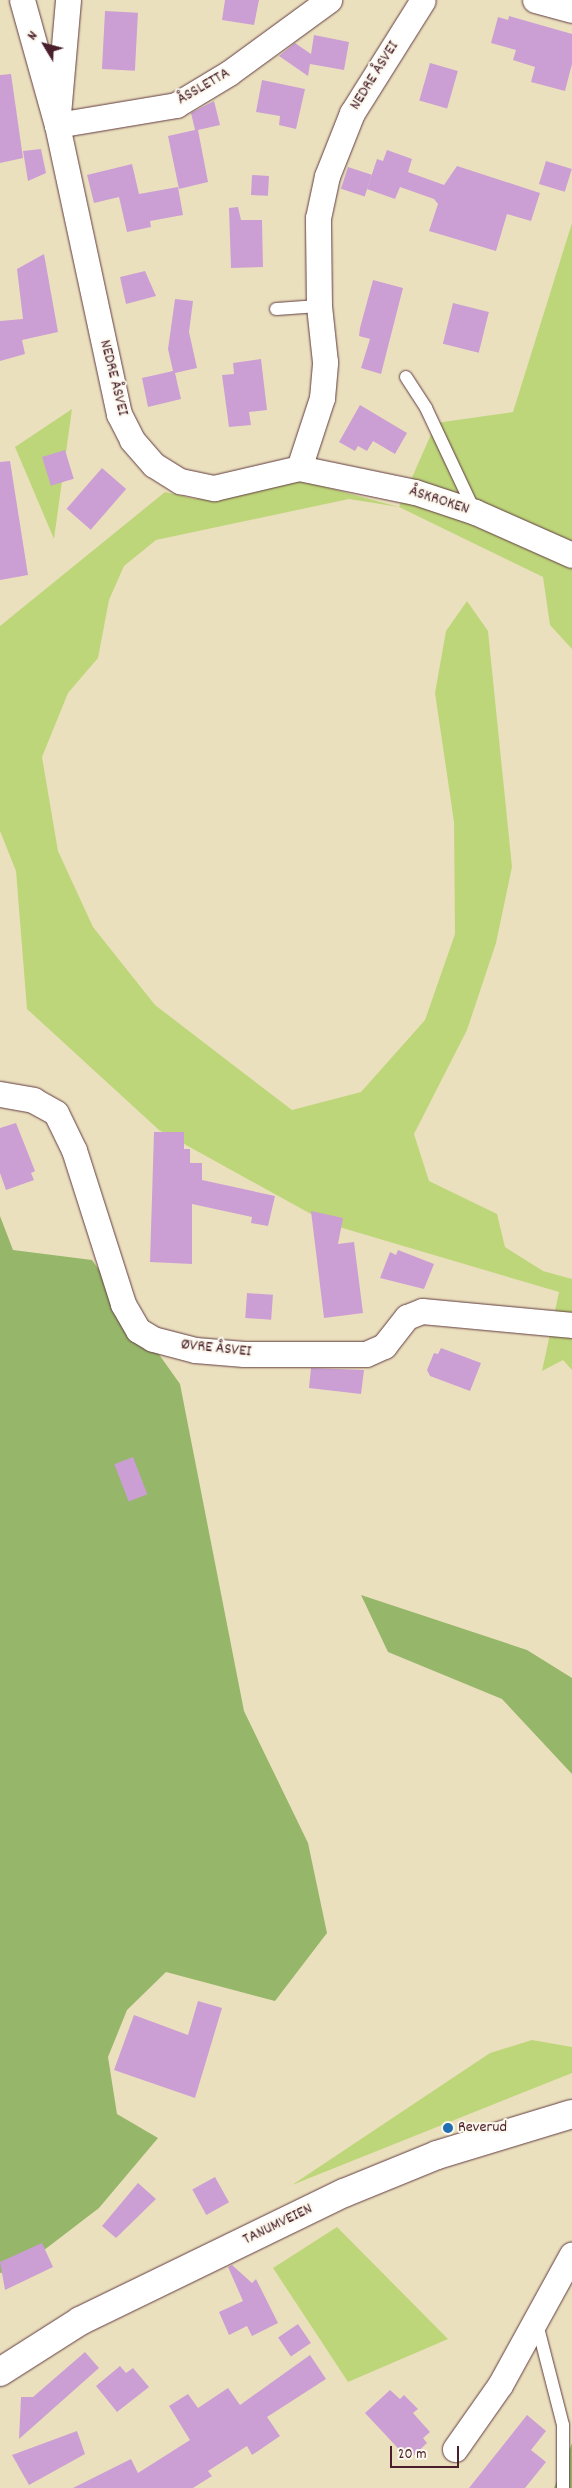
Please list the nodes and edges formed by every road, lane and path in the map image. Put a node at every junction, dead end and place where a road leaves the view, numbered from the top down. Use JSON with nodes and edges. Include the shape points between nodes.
{"nodes":[{"id":1,"x":22,"y":0,"type":"edge"},
{"id":2,"x":68,"y":0,"type":"edge"},
{"id":3,"x":329,"y":0,"type":"edge"},
{"id":4,"x":423,"y":0,"type":"edge"},
{"id":5,"x":535,"y":0,"type":"edge"},
{"id":6,"x":572,"y":10,"type":"edge"},
{"id":7,"x":58,"y":124,"type":"junction"},
{"id":8,"x":319,"y":306,"type":"junction"},
{"id":9,"x":276,"y":309,"type":"dead end"},
{"id":10,"x":406,"y":377,"type":"dead end"},
{"id":11,"x":299,"y":468,"type":"junction"},
{"id":12,"x":475,"y":512,"type":"junction"},
{"id":13,"x":572,"y":555,"type":"edge"},
{"id":14,"x":0,"y":1094,"type":"edge"},
{"id":15,"x":572,"y":1325,"type":"edge"},
{"id":16,"x":572,"y":2114,"type":"edge"},
{"id":17,"x":572,"y":2254,"type":"edge"},
{"id":18,"x":536,"y":2320,"type":"junction"},
{"id":19,"x":0,"y":2372,"type":"edge"},
{"id":20,"x":455,"y":2449,"type":"dead end"},
{"id":21,"x":563,"y":2488,"type":"edge"}],
"edges":[{"from":1,"to":7,"type":"street","name":"NEDRE ÅSVEI"},
{"from":2,"to":7,"type":"street"},
{"from":3,"to":7,"type":"street","name":"ÅSSLETTA","via":[[229,74],[176,105]]},
{"from":4,"to":8,"type":"street","name":"NEDRE ÅSVEI","via":[[336,146],[318,218]]},
{"from":5,"to":6,"type":"street"},
{"from":7,"to":11,"type":"street","name":"NEDRE ÅSVEI","via":[[112,386],[132,440],[154,465],[180,481],[214,488]]},
{"from":8,"to":9,"type":"lane"},
{"from":8,"to":11,"type":"street","name":"NEDRE ÅSVEI","via":[[325,362],[322,398]]},
{"from":10,"to":12,"type":"lane","via":[[426,408]]},
{"from":11,"to":12,"type":"street","name":"ÅSKROKEN","via":[[415,492]]},
{"from":12,"to":13,"type":"street","name":"ÅSKROKEN"},
{"from":14,"to":15,"type":"street","name":"ØVRE ÅSVEI","via":[[32,1100],[56,1114],[74,1150],[123,1304],[138,1330],[153,1339],[195,1350],[244,1354],[366,1354],[384,1346],[407,1317],[422,1311]]},
{"from":16,"to":19,"type":"main road","name":"TANUMVEIEN","via":[[437,2155],[344,2193],[80,2321]]},
{"from":17,"to":18,"type":"street"},
{"from":18,"to":20,"type":"street","via":[[500,2386]]},
{"from":18,"to":21,"type":"lane","via":[[563,2425]]}]}
